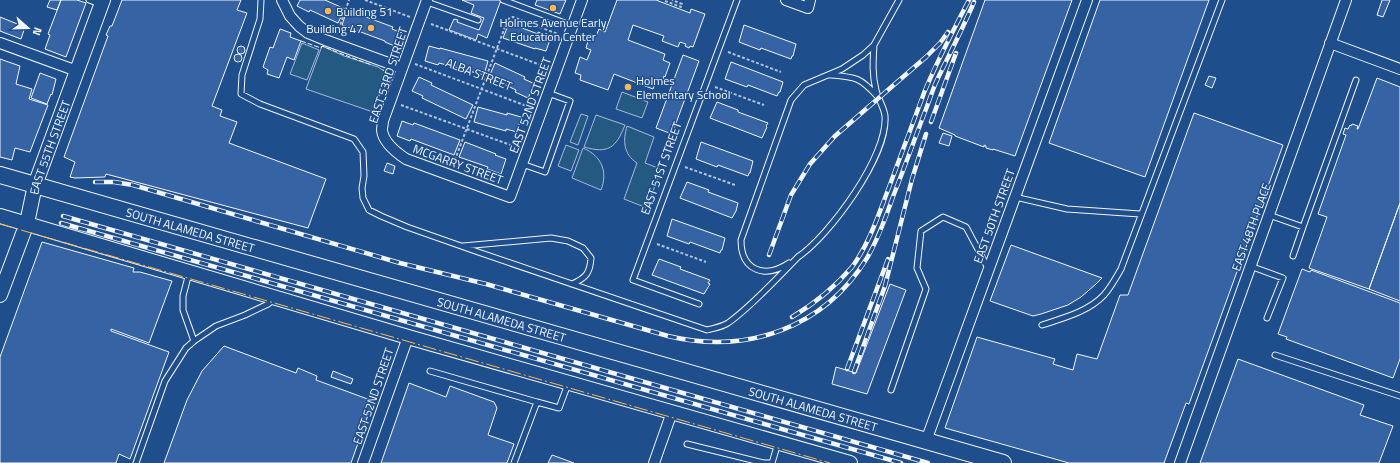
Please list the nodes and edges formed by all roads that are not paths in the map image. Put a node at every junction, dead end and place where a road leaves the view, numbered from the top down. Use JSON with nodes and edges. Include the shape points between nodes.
{"nodes":[{"id":1,"x":261,"y":0,"type":"edge"},
{"id":2,"x":282,"y":0,"type":"edge"},
{"id":3,"x":503,"y":0,"type":"edge"},
{"id":4,"x":582,"y":0,"type":"edge"},
{"id":5,"x":737,"y":0,"type":"edge"},
{"id":6,"x":786,"y":0,"type":"edge"},
{"id":7,"x":899,"y":0,"type":"edge"},
{"id":8,"x":1087,"y":0,"type":"edge"},
{"id":9,"x":1222,"y":0,"type":"edge"},
{"id":10,"x":1346,"y":0,"type":"edge"},
{"id":11,"x":427,"y":1,"type":"edge"},
{"id":12,"x":98,"y":2,"type":"edge"},
{"id":13,"x":809,"y":4,"type":"edge"},
{"id":14,"x":478,"y":20,"type":"dead end"},
{"id":15,"x":573,"y":26,"type":"junction"},
{"id":16,"x":0,"y":43,"type":"edge"},
{"id":17,"x":1330,"y":43,"type":"junction"},
{"id":18,"x":874,"y":45,"type":"junction"},
{"id":19,"x":402,"y":68,"type":"junction"},
{"id":20,"x":1400,"y":69,"type":"edge"},
{"id":21,"x":77,"y":71,"type":"junction"},
{"id":22,"x":827,"y":75,"type":"junction"},
{"id":23,"x":1356,"y":80,"type":"dead end"},
{"id":24,"x":548,"y":93,"type":"junction"},
{"id":25,"x":879,"y":98,"type":"junction"},
{"id":26,"x":398,"y":154,"type":"joint"},
{"id":27,"x":522,"y":164,"type":"junction"},
{"id":28,"x":0,"y":175,"type":"edge"},
{"id":29,"x":35,"y":185,"type":"junction"},
{"id":30,"x":510,"y":196,"type":"joint"},
{"id":31,"x":1014,"y":197,"type":"junction"},
{"id":32,"x":1140,"y":214,"type":"junction"},
{"id":33,"x":1269,"y":215,"type":"junction"},
{"id":34,"x":0,"y":216,"type":"edge"},
{"id":35,"x":27,"y":223,"type":"junction"},
{"id":36,"x":1303,"y":228,"type":"junction"},
{"id":37,"x":461,"y":246,"type":"junction"},
{"id":38,"x":800,"y":256,"type":"junction"},
{"id":39,"x":1293,"y":256,"type":"dead end"},
{"id":40,"x":1250,"y":266,"type":"junction"},
{"id":41,"x":988,"y":269,"type":"junction"},
{"id":42,"x":189,"y":272,"type":"junction"},
{"id":43,"x":572,"y":284,"type":"junction"},
{"id":44,"x":0,"y":295,"type":"edge"},
{"id":45,"x":276,"y":297,"type":"junction"},
{"id":46,"x":699,"y":304,"type":"dead end"},
{"id":47,"x":1267,"y":318,"type":"dead end"},
{"id":48,"x":1042,"y":325,"type":"dead end"},
{"id":49,"x":408,"y":337,"type":"junction"},
{"id":50,"x":194,"y":341,"type":"junction"},
{"id":51,"x":1275,"y":355,"type":"dead end"},
{"id":52,"x":430,"y":371,"type":"dead end"},
{"id":53,"x":568,"y":382,"type":"junction"},
{"id":54,"x":891,"y":390,"type":"dead end"},
{"id":55,"x":1400,"y":396,"type":"edge"},
{"id":56,"x":537,"y":402,"type":"junction"},
{"id":57,"x":672,"y":412,"type":"junction"},
{"id":58,"x":926,"y":441,"type":"junction"},
{"id":59,"x":778,"y":442,"type":"junction"},
{"id":60,"x":687,"y":444,"type":"dead end"},
{"id":61,"x":136,"y":463,"type":"edge"},
{"id":62,"x":363,"y":463,"type":"edge"},
{"id":63,"x":514,"y":463,"type":"edge"},
{"id":64,"x":654,"y":463,"type":"edge"},
{"id":65,"x":764,"y":463,"type":"edge"},
{"id":66,"x":772,"y":463,"type":"edge"},
{"id":67,"x":850,"y":463,"type":"edge"},
{"id":68,"x":1004,"y":463,"type":"edge"},
{"id":69,"x":1180,"y":463,"type":"edge"}],
"edges":[{"from":1,"to":37,"type":"lane","via":[[260,19],[242,75],[241,94],[260,104],[354,139],[363,152],[363,198],[369,210]]},
{"from":2,"to":19,"type":"street","via":[[290,16],[308,33]]},
{"from":3,"to":15,"type":"lane"},
{"from":4,"to":15,"type":"street","name":"EAST 52ND STREET"},
{"from":5,"to":46,"type":"lane","name":"EAST 51ST STREET","via":[[633,280]]},
{"from":6,"to":13,"type":"street"},
{"from":7,"to":18,"type":"lane"},
{"from":8,"to":31,"type":"street","name":"EAST 50TH STREET"},
{"from":9,"to":32,"type":"lane"},
{"from":10,"to":17,"type":"street","name":"EAST 48TH PLACE"},
{"from":11,"to":14,"type":"lane"},
{"from":11,"to":19,"type":"street","name":"EAST 53RD STREET"},
{"from":12,"to":21,"type":"street","name":"EAST 55TH STREET"},
{"from":15,"to":24,"type":"street","name":"EAST 52ND STREET"},
{"from":16,"to":21,"type":"street"},
{"from":17,"to":20,"type":"street"},
{"from":17,"to":33,"type":"street","name":"EAST 48TH PLACE"},
{"from":18,"to":22,"type":"lane","via":[[853,63]]},
{"from":18,"to":25,"type":"lane","via":[[872,64]]},
{"from":19,"to":26,"type":"street","name":"EAST 53RD STREET","via":[[383,120],[382,131],[386,141]]},
{"from":21,"to":29,"type":"street","name":"EAST 55TH STREET"},
{"from":22,"to":25,"type":"lane","via":[[859,80]]},
{"from":22,"to":38,"type":"lane","via":[[804,85],[791,100],[741,240],[744,257],[760,272],[778,270]]},
{"from":23,"to":36,"type":"lane"},
{"from":24,"to":27,"type":"street","name":"EAST 52ND STREET"},
{"from":24,"to":27,"type":"lane","via":[[570,102],[545,172]]},
{"from":25,"to":38,"type":"lane","via":[[885,116],[885,128],[877,153],[841,213]]},
{"from":26,"to":30,"type":"street","name":"MCGARRY STREET"},
{"from":27,"to":30,"type":"street","name":"EAST 52ND STREET"},
{"from":28,"to":29,"type":"main road","name":"SOUTH ALAMEDA STREET"},
{"from":29,"to":35,"type":"street","name":"EAST 55TH STREET"},
{"from":29,"to":58,"type":"main road","name":"SOUTH ALAMEDA STREET"},
{"from":31,"to":32,"type":"lane","via":[[1066,209]]},
{"from":31,"to":41,"type":"street","name":"EAST 50TH STREET"},
{"from":32,"to":48,"type":"lane","via":[[1121,269],[1103,296],[1077,313]]},
{"from":33,"to":36,"type":"lane"},
{"from":33,"to":40,"type":"street","name":"EAST 48TH PLACE"},
{"from":34,"to":35,"type":"street"},
{"from":35,"to":42,"type":"street"},
{"from":35,"to":44,"type":"street","name":"EAST 55TH STREET"},
{"from":36,"to":39,"type":"lane"},
{"from":37,"to":43,"type":"lane"},
{"from":37,"to":43,"type":"lane","via":[[551,238],[568,241],[583,248],[592,258],[590,270],[582,280]]},
{"from":38,"to":43,"type":"lane","via":[[727,323],[707,330]]},
{"from":40,"to":47,"type":"lane","via":[[1283,278]]},
{"from":40,"to":69,"type":"street","name":"EAST 48TH PLACE"},
{"from":41,"to":54,"type":"lane","via":[[966,227],[943,217],[921,231],[917,268],[926,289]]},
{"from":41,"to":58,"type":"street","name":"EAST 50TH STREET"},
{"from":42,"to":45,"type":"street"},
{"from":42,"to":50,"type":"lane","via":[[183,296],[183,310]]},
{"from":45,"to":49,"type":"street"},
{"from":45,"to":50,"type":"lane","via":[[263,307],[216,326]]},
{"from":49,"to":53,"type":"street"},
{"from":49,"to":62,"type":"street","name":"EAST 52ND STREET"},
{"from":50,"to":61,"type":"lane","via":[[186,348],[165,381]]},
{"from":51,"to":55,"type":"lane"},
{"from":52,"to":56,"type":"lane"},
{"from":53,"to":56,"type":"lane","via":[[560,408]]},
{"from":53,"to":57,"type":"street"},
{"from":56,"to":63,"type":"lane"},
{"from":57,"to":59,"type":"street"},
{"from":57,"to":64,"type":"street"},
{"from":58,"to":68,"type":"main road","name":"SOUTH ALAMEDA STREET"},
{"from":59,"to":66,"type":"lane"},
{"from":59,"to":67,"type":"street"},
{"from":60,"to":65,"type":"lane"},
{"from":65,"to":66,"type":"lane"}]}
